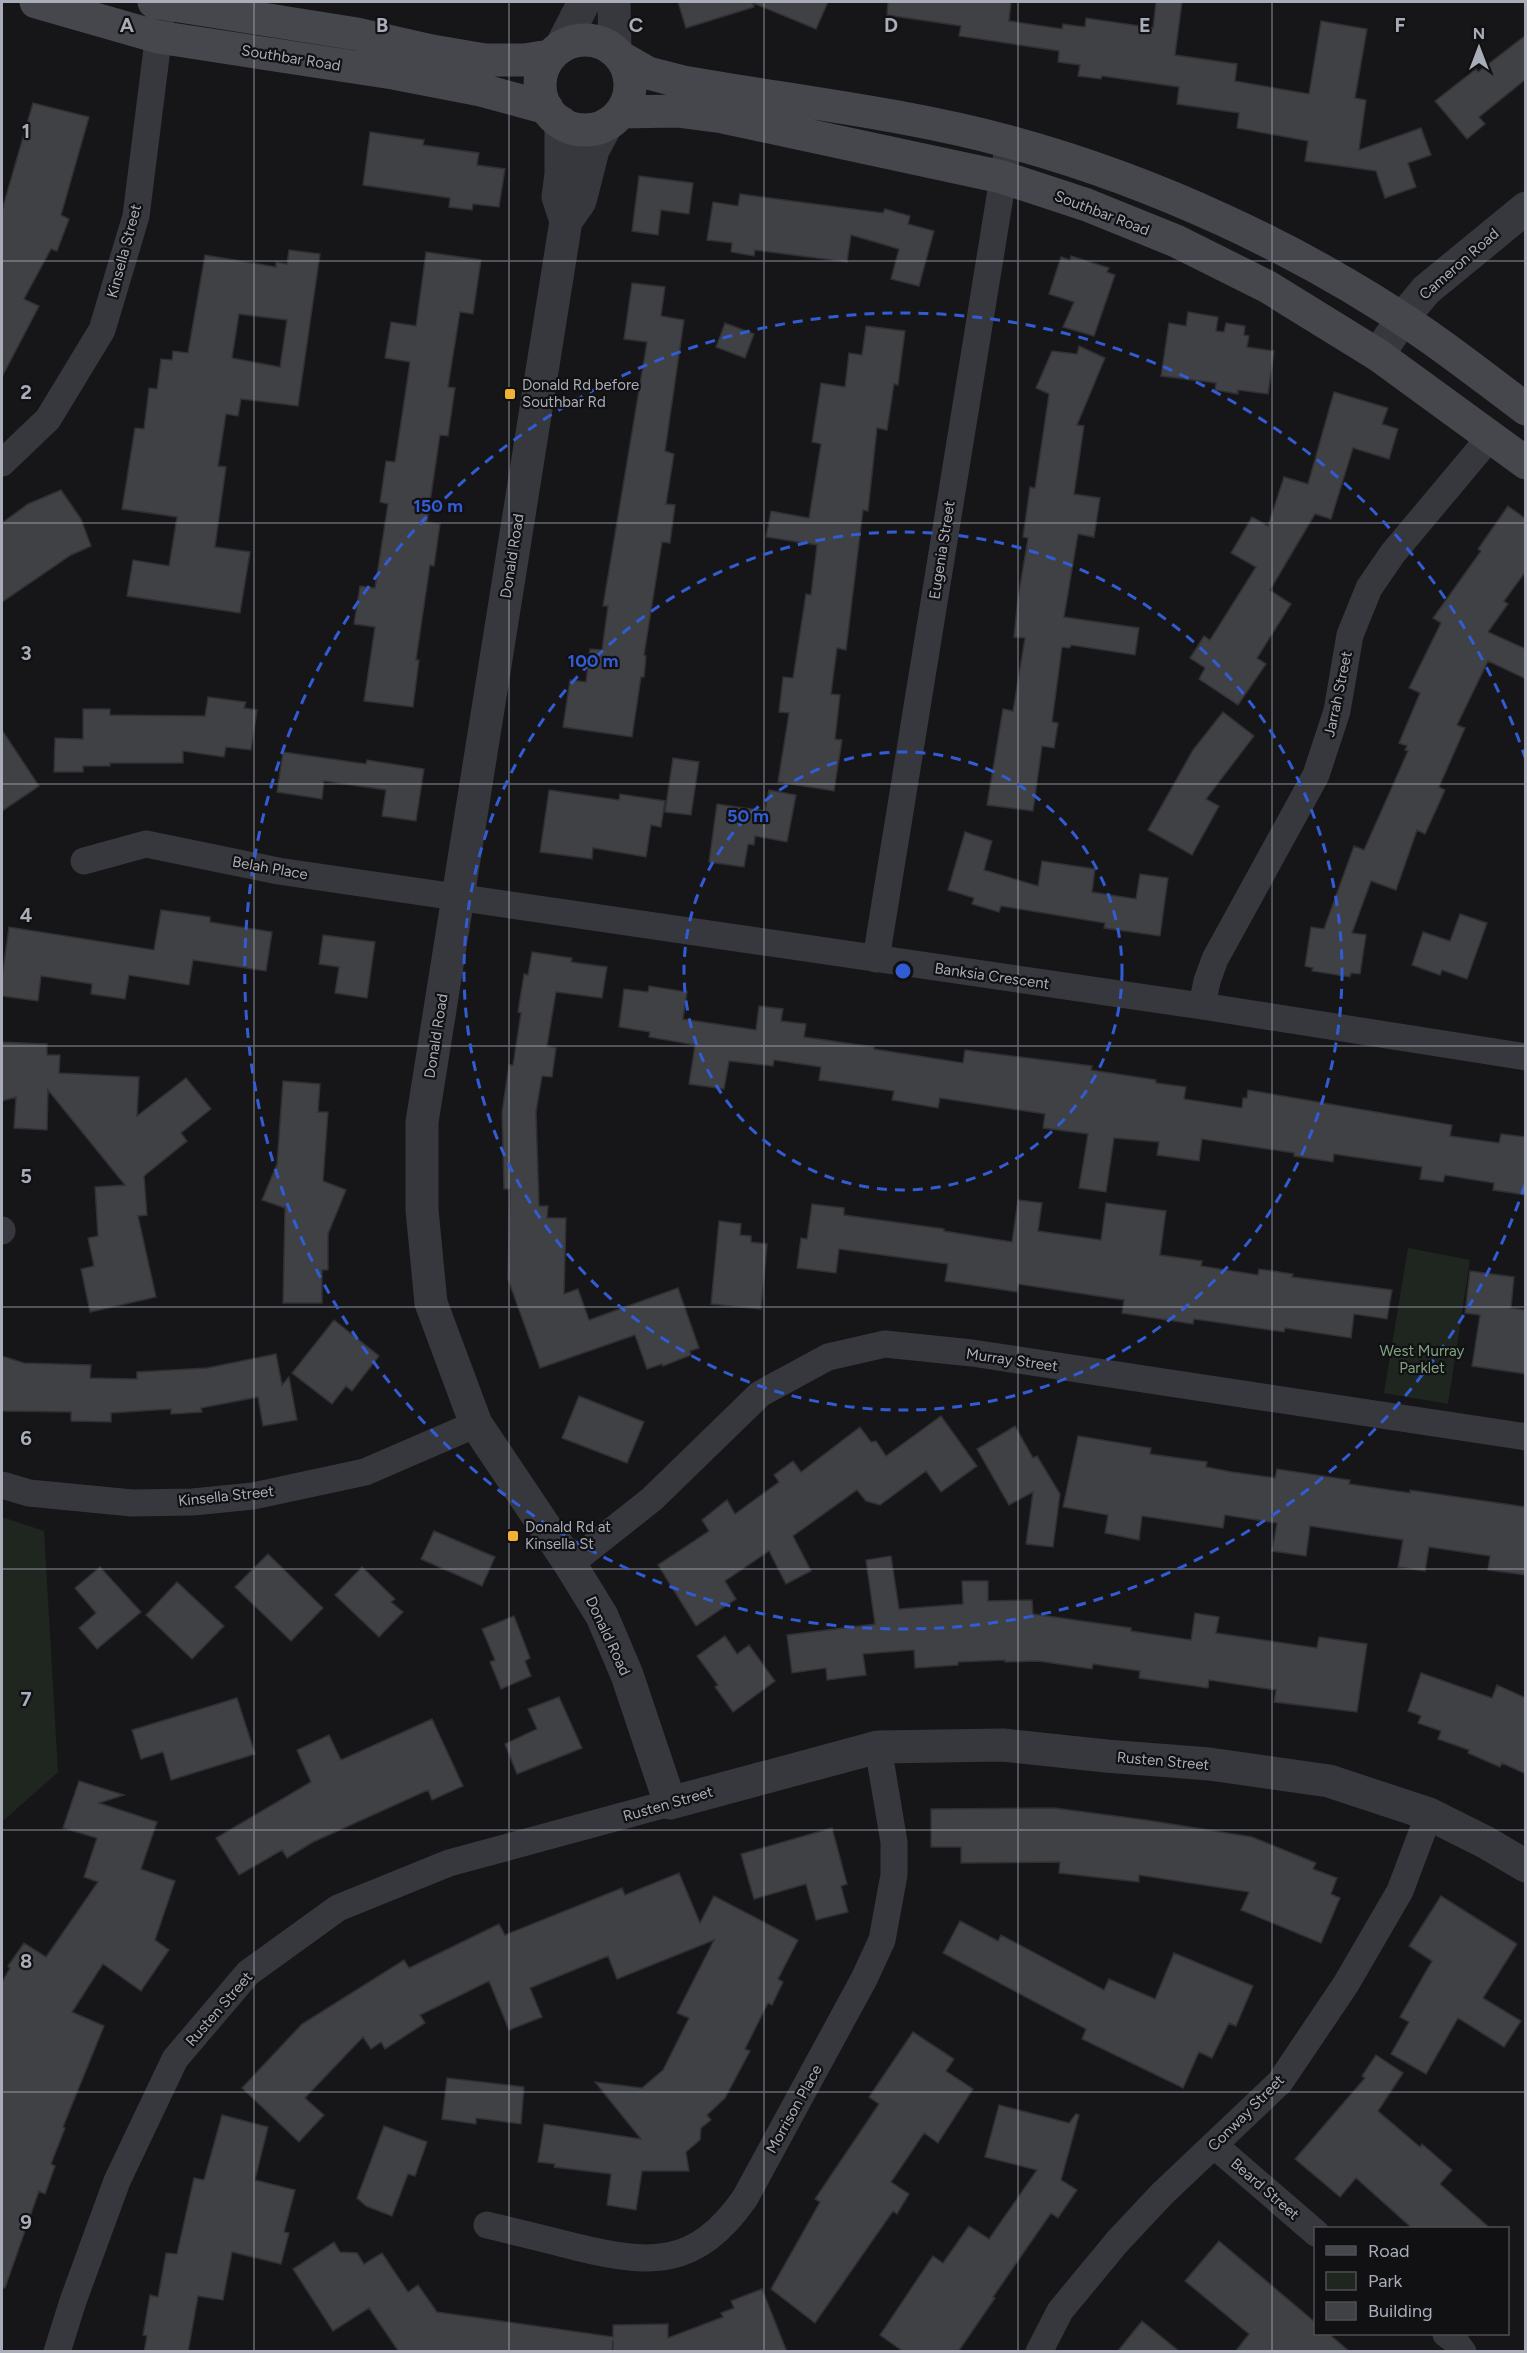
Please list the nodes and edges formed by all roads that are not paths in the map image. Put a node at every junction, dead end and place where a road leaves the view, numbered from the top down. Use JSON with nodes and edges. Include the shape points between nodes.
{"nodes":[{"id":1,"x":36,"y":2,"type":"edge"},
{"id":2,"x":584,"y":2,"type":"edge"},
{"id":3,"x":614,"y":2,"type":"edge"},
{"id":4,"x":159,"y":3,"type":"edge"},
{"id":5,"x":158,"y":37,"type":"junction"},
{"id":6,"x":556,"y":52,"type":"junction"},
{"id":7,"x":619,"y":55,"type":"junction"},
{"id":8,"x":554,"y":115,"type":"junction"},
{"id":9,"x":614,"y":118,"type":"junction"},
{"id":10,"x":1009,"y":141,"type":"junction"},
{"id":11,"x":1002,"y":177,"type":"junction"},
{"id":12,"x":1526,"y":207,"type":"edge"},
{"id":13,"x":566,"y":221,"type":"junction"},
{"id":14,"x":1402,"y":319,"type":"junction"},
{"id":15,"x":1378,"y":355,"type":"junction"},
{"id":16,"x":1526,"y":409,"type":"edge"},
{"id":17,"x":1491,"y":436,"type":"junction"},
{"id":18,"x":1526,"y":463,"type":"edge"},
{"id":19,"x":2,"y":464,"type":"edge"},
{"id":20,"x":84,"y":861,"type":"dead end"},
{"id":21,"x":458,"y":897,"type":"junction"},
{"id":22,"x":876,"y":959,"type":"junction"},
{"id":23,"x":1202,"y":1006,"type":"junction"},
{"id":24,"x":1526,"y":1057,"type":"edge"},
{"id":25,"x":476,"y":1424,"type":"junction"},
{"id":26,"x":1526,"y":1437,"type":"edge"},
{"id":27,"x":2,"y":1485,"type":"edge"},
{"id":28,"x":570,"y":1564,"type":"junction"},
{"id":29,"x":878,"y":1748,"type":"junction"},
{"id":30,"x":670,"y":1803,"type":"junction"},
{"id":31,"x":1429,"y":1814,"type":"junction"},
{"id":32,"x":1526,"y":1866,"type":"edge"},
{"id":33,"x":1214,"y":2145,"type":"junction"},
{"id":34,"x":487,"y":2225,"type":"dead end"},
{"id":35,"x":1314,"y":2231,"type":"edge"},
{"id":36,"x":1447,"y":2335,"type":"edge"},
{"id":37,"x":57,"y":2352,"type":"edge"},
{"id":38,"x":1039,"y":2352,"type":"edge"},
{"id":39,"x":1463,"y":2352,"type":"edge"}],
"edges":[{"from":1,"to":5,"type":"main road","name":"Southbar Road"},
{"from":2,"to":6,"type":"street"},
{"from":3,"to":7,"type":"street"},
{"from":4,"to":5,"type":"street","name":"Kinsella Street"},
{"from":4,"to":6,"type":"main road","via":[[357,34],[485,60],[514,60]]},
{"from":5,"to":8,"type":"main road","name":"Southbar Road","via":[[482,90]]},
{"from":5,"to":19,"type":"street","name":"Kinsella Street","via":[[136,216],[102,330],[48,419]]},
{"from":6,"to":7,"type":"main road","via":[[574,41],[589,40],[603,43]]},
{"from":6,"to":8,"type":"main road","via":[[544,68],[540,82],[542,95]]},
{"from":7,"to":9,"type":"main road","via":[[627,67],[630,86],[626,105]]},
{"from":7,"to":10,"type":"main road","via":[[648,73],[683,82]]},
{"from":8,"to":9,"type":"main road","via":[[570,126],[589,129]]},
{"from":8,"to":13,"type":"street","name":"Donald Road","via":[[561,174],[558,197]]},
{"from":9,"to":11,"type":"main road","name":"Southbar Road","via":[[678,111],[723,117]]},
{"from":9,"to":13,"type":"street","name":"Donald Road","via":[[593,150],[580,201]]},
{"from":10,"to":11,"type":"street","name":"Eugenia Street"},
{"from":10,"to":14,"type":"main road","via":[[1095,167],[1182,201],[1285,250]]},
{"from":11,"to":15,"type":"main road","name":"Southbar Road","via":[[1087,205],[1176,241],[1268,287]]},
{"from":11,"to":22,"type":"street","name":"Eugenia Street"},
{"from":12,"to":14,"type":"street","name":"Cameron Road","via":[[1426,290]]},
{"from":13,"to":21,"type":"street","name":"Donald Road"},
{"from":14,"to":15,"type":"street","name":"Cameron Road"},
{"from":14,"to":16,"type":"main road"},
{"from":15,"to":17,"type":"main road","name":"Southbar Road"},
{"from":17,"to":18,"type":"main road","name":"Southbar Road"},
{"from":17,"to":23,"type":"street","name":"Jarrah Street","via":[[1393,553],[1365,595],[1350,635],[1325,754],[1307,794],[1215,959]]},
{"from":20,"to":21,"type":"street","name":"Belah Place","via":[[146,844],[278,871]]},
{"from":21,"to":22,"type":"street","name":"Banksia Crescent"},
{"from":21,"to":25,"type":"street","name":"Donald Road","via":[[422,1122],[422,1210],[431,1303]]},
{"from":22,"to":23,"type":"street","name":"Banksia Crescent"},
{"from":23,"to":24,"type":"street","name":"Banksia Crescent"},
{"from":25,"to":27,"type":"street","name":"Kinsella Street","via":[[365,1472],[254,1496],[132,1503],[29,1493]]},
{"from":25,"to":28,"type":"street","name":"Donald Road"},
{"from":26,"to":28,"type":"street","name":"Murray Street","via":[[972,1353],[885,1344],[828,1357],[760,1394],[652,1499]]},
{"from":28,"to":30,"type":"street","name":"Donald Road","via":[[602,1616],[627,1674]]},
{"from":29,"to":30,"type":"street","name":"Rusten Street"},
{"from":29,"to":31,"type":"street","name":"Rusten Street","via":[[1003,1744],[1209,1764],[1329,1781]]},
{"from":29,"to":34,"type":"street","name":"Morrison Place","via":[[894,1842],[894,1875],[882,1940],[735,2213],[694,2246],[651,2259],[593,2251]]},
{"from":30,"to":37,"type":"street","name":"Rusten Street","via":[[449,1863],[338,1908],[248,1973],[175,2059],[117,2181]]},
{"from":31,"to":32,"type":"street","name":"Rusten Street"},
{"from":31,"to":33,"type":"street","name":"Conway Street","via":[[1400,1891],[1346,1984],[1280,2082]]},
{"from":33,"to":35,"type":"street","name":"Beard Street"},
{"from":33,"to":38,"type":"street","name":"Conway Street","via":[[1117,2242],[1060,2311]]},
{"from":36,"to":39,"type":"street"}]}
